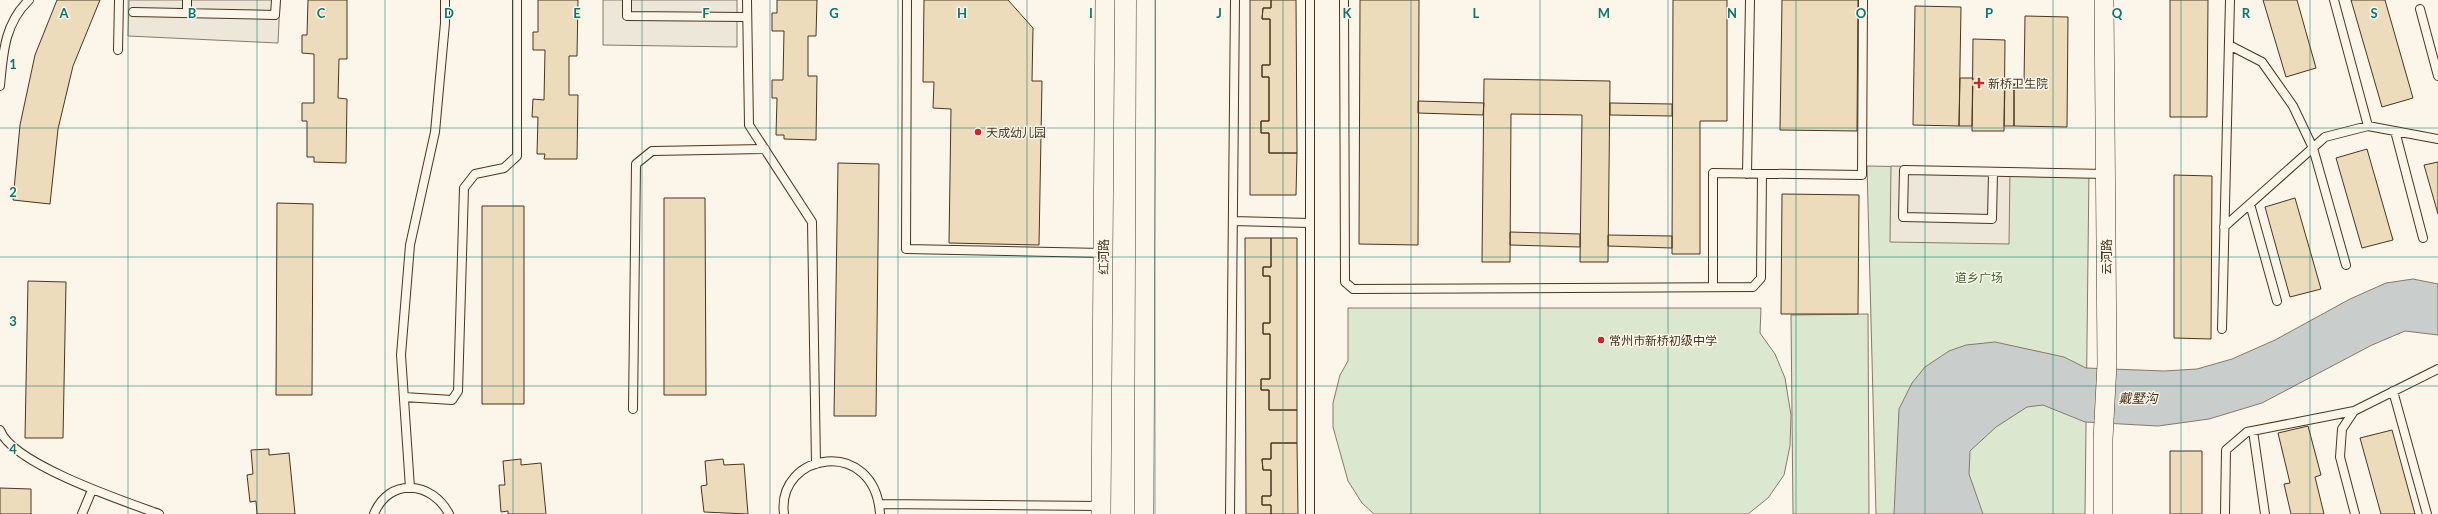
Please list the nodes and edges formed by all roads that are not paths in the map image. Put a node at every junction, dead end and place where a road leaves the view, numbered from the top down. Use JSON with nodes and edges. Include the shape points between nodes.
{"nodes":[{"id":1,"x":28,"y":0,"type":"edge"},
{"id":2,"x":119,"y":0,"type":"edge"},
{"id":3,"x":187,"y":0,"type":"edge"},
{"id":4,"x":276,"y":0,"type":"edge"},
{"id":5,"x":445,"y":0,"type":"edge"},
{"id":6,"x":517,"y":0,"type":"edge"},
{"id":7,"x":627,"y":0,"type":"edge"},
{"id":8,"x":747,"y":0,"type":"edge"},
{"id":9,"x":908,"y":0,"type":"edge"},
{"id":10,"x":1105,"y":0,"type":"edge"},
{"id":11,"x":1146,"y":0,"type":"edge"},
{"id":12,"x":1235,"y":0,"type":"edge"},
{"id":13,"x":1310,"y":0,"type":"edge"},
{"id":14,"x":1344,"y":0,"type":"edge"},
{"id":15,"x":1750,"y":0,"type":"edge"},
{"id":16,"x":1863,"y":0,"type":"edge"},
{"id":17,"x":2104,"y":0,"type":"edge"},
{"id":18,"x":2230,"y":0,"type":"edge"},
{"id":19,"x":2334,"y":0,"type":"edge"},
{"id":20,"x":2420,"y":9,"type":"dead end"},
{"id":21,"x":133,"y":12,"type":"dead end"},
{"id":22,"x":187,"y":13,"type":"junction"},
{"id":23,"x":747,"y":17,"type":"junction"},
{"id":24,"x":2229,"y":45,"type":"junction"},
{"id":25,"x":118,"y":50,"type":"dead end"},
{"id":26,"x":2438,"y":76,"type":"edge"},
{"id":27,"x":0,"y":86,"type":"edge"},
{"id":28,"x":2368,"y":126,"type":"junction"},
{"id":29,"x":2395,"y":131,"type":"junction"},
{"id":30,"x":2438,"y":139,"type":"edge"},
{"id":31,"x":2313,"y":148,"type":"junction"},
{"id":32,"x":764,"y":149,"type":"junction"},
{"id":33,"x":1748,"y":174,"type":"junction"},
{"id":34,"x":1762,"y":174,"type":"junction"},
{"id":35,"x":1993,"y":174,"type":"junction"},
{"id":36,"x":2106,"y":174,"type":"junction"},
{"id":37,"x":2250,"y":204,"type":"junction"},
{"id":38,"x":1233,"y":221,"type":"junction"},
{"id":39,"x":1310,"y":223,"type":"junction"},
{"id":40,"x":2224,"y":227,"type":"junction"},
{"id":41,"x":2424,"y":238,"type":"dead end"},
{"id":42,"x":1103,"y":253,"type":"junction"},
{"id":43,"x":2346,"y":265,"type":"dead end"},
{"id":44,"x":1713,"y":287,"type":"junction"},
{"id":45,"x":2277,"y":301,"type":"dead end"},
{"id":46,"x":2222,"y":329,"type":"dead end"},
{"id":47,"x":2438,"y":369,"type":"edge"},
{"id":48,"x":2394,"y":391,"type":"junction"},
{"id":49,"x":404,"y":397,"type":"junction"},
{"id":50,"x":633,"y":409,"type":"dead end"},
{"id":51,"x":2354,"y":411,"type":"junction"},
{"id":52,"x":0,"y":430,"type":"edge"},
{"id":53,"x":2253,"y":431,"type":"junction"},
{"id":54,"x":816,"y":464,"type":"junction"},
{"id":55,"x":410,"y":488,"type":"junction"},
{"id":56,"x":92,"y":490,"type":"junction"},
{"id":57,"x":880,"y":504,"type":"junction"},
{"id":58,"x":1101,"y":510,"type":"edge"},
{"id":59,"x":82,"y":514,"type":"edge"},
{"id":60,"x":159,"y":514,"type":"edge"},
{"id":61,"x":374,"y":514,"type":"edge"},
{"id":62,"x":449,"y":514,"type":"edge"},
{"id":63,"x":784,"y":514,"type":"edge"},
{"id":64,"x":880,"y":514,"type":"edge"},
{"id":65,"x":1144,"y":514,"type":"edge"},
{"id":66,"x":1230,"y":514,"type":"edge"},
{"id":67,"x":1310,"y":514,"type":"edge"},
{"id":68,"x":2103,"y":514,"type":"edge"},
{"id":69,"x":2225,"y":514,"type":"edge"},
{"id":70,"x":2265,"y":514,"type":"edge"},
{"id":71,"x":2355,"y":514,"type":"edge"},
{"id":72,"x":2427,"y":514,"type":"edge"}],
"edges":[{"from":1,"to":27,"type":"lane","via":[[19,10],[4,43]]},
{"from":2,"to":25,"type":"lane"},
{"from":3,"to":22,"type":"lane"},
{"from":4,"to":22,"type":"lane","via":[[275,15]]},
{"from":5,"to":49,"type":"lane","via":[[435,132],[410,245],[401,355]]},
{"from":6,"to":49,"type":"lane","via":[[517,156],[504,168],[475,174],[464,188],[458,391],[452,400]]},
{"from":7,"to":23,"type":"lane","via":[[627,16]]},
{"from":8,"to":23,"type":"lane"},
{"from":9,"to":42,"type":"lane","via":[[906,249]]},
{"from":10,"to":42,"type":"street","name":"红河路"},
{"from":11,"to":65,"type":"street"},
{"from":12,"to":38,"type":"lane"},
{"from":13,"to":39,"type":"lane"},
{"from":14,"to":44,"type":"lane","via":[[1345,282],[1353,289]]},
{"from":15,"to":33,"type":"lane"},
{"from":16,"to":34,"type":"lane","via":[[1862,175]]},
{"from":17,"to":36,"type":"street","name":"云河路"},
{"from":18,"to":24,"type":"lane"},
{"from":19,"to":28,"type":"lane"},
{"from":20,"to":26,"type":"lane"},
{"from":21,"to":22,"type":"lane"},
{"from":23,"to":32,"type":"lane","via":[[749,125]]},
{"from":24,"to":31,"type":"lane","via":[[2262,62],[2293,106]]},
{"from":24,"to":40,"type":"lane"},
{"from":28,"to":29,"type":"lane"},
{"from":28,"to":31,"type":"lane","via":[[2326,137]]},
{"from":29,"to":30,"type":"lane"},
{"from":29,"to":41,"type":"lane"},
{"from":31,"to":37,"type":"lane"},
{"from":31,"to":43,"type":"lane"},
{"from":32,"to":50,"type":"lane","via":[[652,151],[636,164]]},
{"from":32,"to":54,"type":"lane","via":[[812,222]]},
{"from":33,"to":34,"type":"lane"},
{"from":33,"to":44,"type":"lane","via":[[1714,173]]},
{"from":34,"to":44,"type":"lane","via":[[1761,278],[1753,287]]},
{"from":35,"to":35,"type":"lane","via":[[1904,170],[1903,217],[1992,219]]},
{"from":35,"to":36,"type":"lane"},
{"from":36,"to":68,"type":"street","name":"云河路","via":[[2107,364]]},
{"from":37,"to":40,"type":"lane"},
{"from":37,"to":45,"type":"lane"},
{"from":38,"to":39,"type":"lane"},
{"from":38,"to":66,"type":"lane"},
{"from":39,"to":67,"type":"lane"},
{"from":40,"to":46,"type":"lane"},
{"from":42,"to":58,"type":"street","name":"红河路"},
{"from":47,"to":48,"type":"lane"},
{"from":48,"to":51,"type":"lane"},
{"from":48,"to":72,"type":"lane"},
{"from":49,"to":55,"type":"lane"},
{"from":51,"to":53,"type":"lane"},
{"from":51,"to":71,"type":"lane","via":[[2342,429],[2340,457]]},
{"from":52,"to":56,"type":"lane","via":[[20,453]]},
{"from":53,"to":69,"type":"lane","via":[[2247,432],[2226,450]]},
{"from":53,"to":70,"type":"lane"},
{"from":54,"to":57,"type":"lane","via":[[835,461],[850,464],[863,472],[873,484]]},
{"from":54,"to":63,"type":"lane","via":[[805,468],[794,479],[786,492]]},
{"from":55,"to":61,"type":"lane","via":[[397,490],[385,497]]},
{"from":55,"to":62,"type":"lane","via":[[434,494],[444,503]]},
{"from":56,"to":59,"type":"lane"},
{"from":56,"to":60,"type":"lane"},
{"from":57,"to":58,"type":"lane"},
{"from":57,"to":64,"type":"lane"}]}
